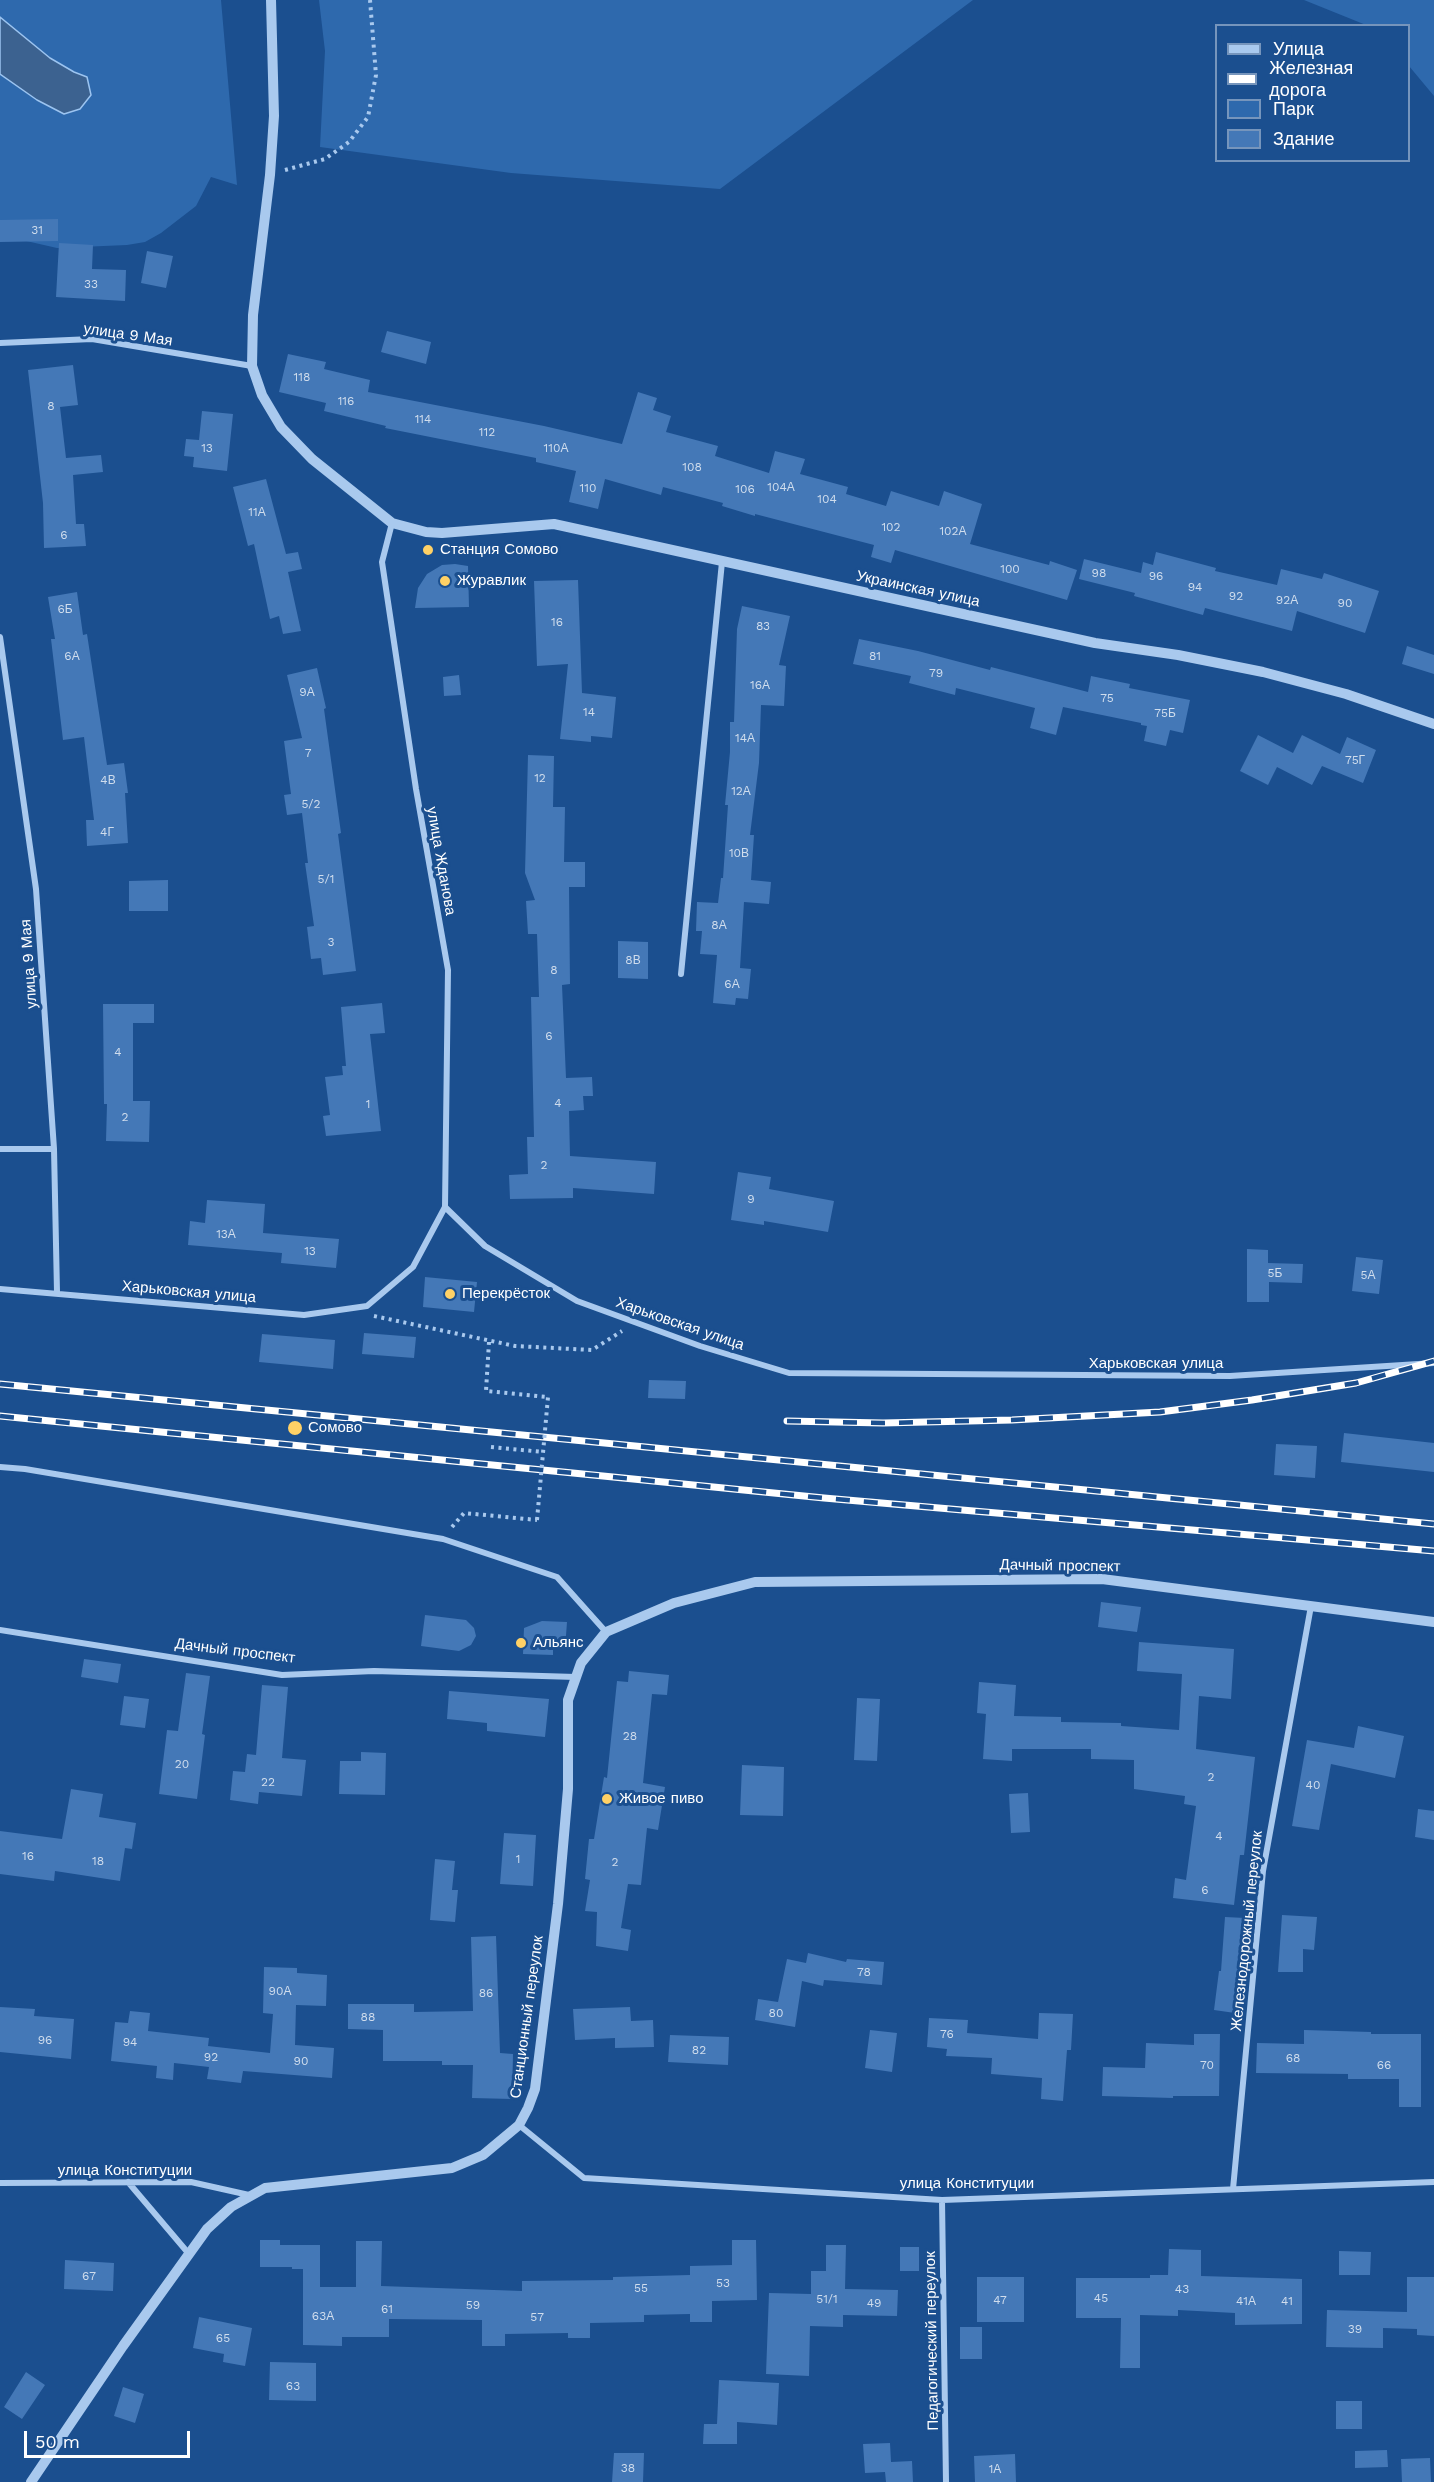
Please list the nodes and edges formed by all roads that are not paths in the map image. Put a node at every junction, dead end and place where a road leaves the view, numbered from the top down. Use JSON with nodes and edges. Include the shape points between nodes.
{"nodes":[{"id":1,"x":271,"y":0,"type":"edge"},
{"id":2,"x":0,"y":343,"type":"edge"},
{"id":3,"x":252,"y":366,"type":"junction"},
{"id":4,"x":392,"y":523,"type":"junction"},
{"id":5,"x":722,"y":562,"type":"junction"},
{"id":6,"x":0,"y":637,"type":"edge"},
{"id":7,"x":1434,"y":723,"type":"edge"},
{"id":8,"x":681,"y":974,"type":"dead end"},
{"id":9,"x":0,"y":1149,"type":"edge"},
{"id":10,"x":54,"y":1149,"type":"junction"},
{"id":11,"x":445,"y":1207,"type":"junction"},
{"id":12,"x":0,"y":1289,"type":"edge"},
{"id":13,"x":57,"y":1292,"type":"junction"},
{"id":14,"x":1434,"y":1363,"type":"edge"},
{"id":15,"x":0,"y":1467,"type":"edge"},
{"id":16,"x":755,"y":1582,"type":"joint"},
{"id":17,"x":1311,"y":1606,"type":"junction"},
{"id":18,"x":1434,"y":1622,"type":"edge"},
{"id":19,"x":0,"y":1630,"type":"edge"},
{"id":20,"x":606,"y":1632,"type":"junction"},
{"id":21,"x":576,"y":1677,"type":"junction"},
{"id":22,"x":519,"y":2125,"type":"junction"},
{"id":23,"x":128,"y":2182,"type":"junction"},
{"id":24,"x":1434,"y":2182,"type":"edge"},
{"id":25,"x":0,"y":2183,"type":"edge"},
{"id":26,"x":1233,"y":2189,"type":"junction"},
{"id":27,"x":249,"y":2195,"type":"junction"},
{"id":28,"x":942,"y":2200,"type":"junction"},
{"id":29,"x":189,"y":2254,"type":"junction"},
{"id":30,"x":31,"y":2482,"type":"edge"},
{"id":31,"x":946,"y":2482,"type":"edge"}],
"edges":[{"from":1,"to":3,"type":"street","via":[[274,116],[253,315]]},
{"from":2,"to":3,"type":"street","name":"улица 9 Мая","via":[[93,339]]},
{"from":3,"to":4,"type":"street","via":[[262,395],[281,427],[312,459]]},
{"from":4,"to":5,"type":"street","name":"Украинская улица","via":[[442,533],[554,524]]},
{"from":4,"to":11,"type":"street","name":"улица Жданова","via":[[382,562],[448,970]]},
{"from":5,"to":7,"type":"street","name":"Украинская улица","via":[[1095,642],[1263,672]]},
{"from":5,"to":8,"type":"street"},
{"from":6,"to":10,"type":"street","name":"улица 9 Мая","via":[[36,889]]},
{"from":9,"to":10,"type":"street"},
{"from":10,"to":13,"type":"street","name":"улица 9 Мая"},
{"from":11,"to":13,"type":"street","name":"Харьковская улица","via":[[413,1267],[367,1306],[304,1314]]},
{"from":11,"to":14,"type":"street","name":"Харьковская улица","via":[[485,1246],[577,1301],[700,1346],[789,1373],[1230,1376]]},
{"from":12,"to":13,"type":"street","name":"Харьковская улица"},
{"from":15,"to":20,"type":"street","via":[[443,1539],[557,1577]]},
{"from":16,"to":17,"type":"street","name":"Дачный проспект","via":[[1102,1579]]},
{"from":16,"to":20,"type":"street","name":"Станционный переулок","via":[[674,1603]]},
{"from":17,"to":18,"type":"street","name":"Дачный проспект"},
{"from":17,"to":26,"type":"street","name":"Железнодорожный переулок","via":[[1263,1871]]},
{"from":19,"to":21,"type":"street","name":"Дачный проспект","via":[[282,1675],[374,1671]]},
{"from":20,"to":21,"type":"street","name":"Станционный переулок","via":[[581,1663]]},
{"from":21,"to":22,"type":"street","name":"Станционный переулок","via":[[568,1700],[568,1789],[535,2089]]},
{"from":22,"to":27,"type":"street","name":"Станционный переулок","via":[[483,2155],[452,2168],[265,2188]]},
{"from":22,"to":28,"type":"street","name":"улица Конституции","via":[[584,2178]]},
{"from":23,"to":25,"type":"street","name":"улица Конституции"},
{"from":23,"to":27,"type":"street","name":"улица Конституции","via":[[191,2182]]},
{"from":23,"to":29,"type":"street"},
{"from":24,"to":26,"type":"street","name":"улица Конституции"},
{"from":26,"to":28,"type":"street","name":"улица Конституции"},
{"from":27,"to":29,"type":"street","name":"Станционный переулок","via":[[207,2229]]},
{"from":28,"to":31,"type":"street","name":"Педагогический переулок"},
{"from":29,"to":30,"type":"street","name":"Станционный переулок"}]}
